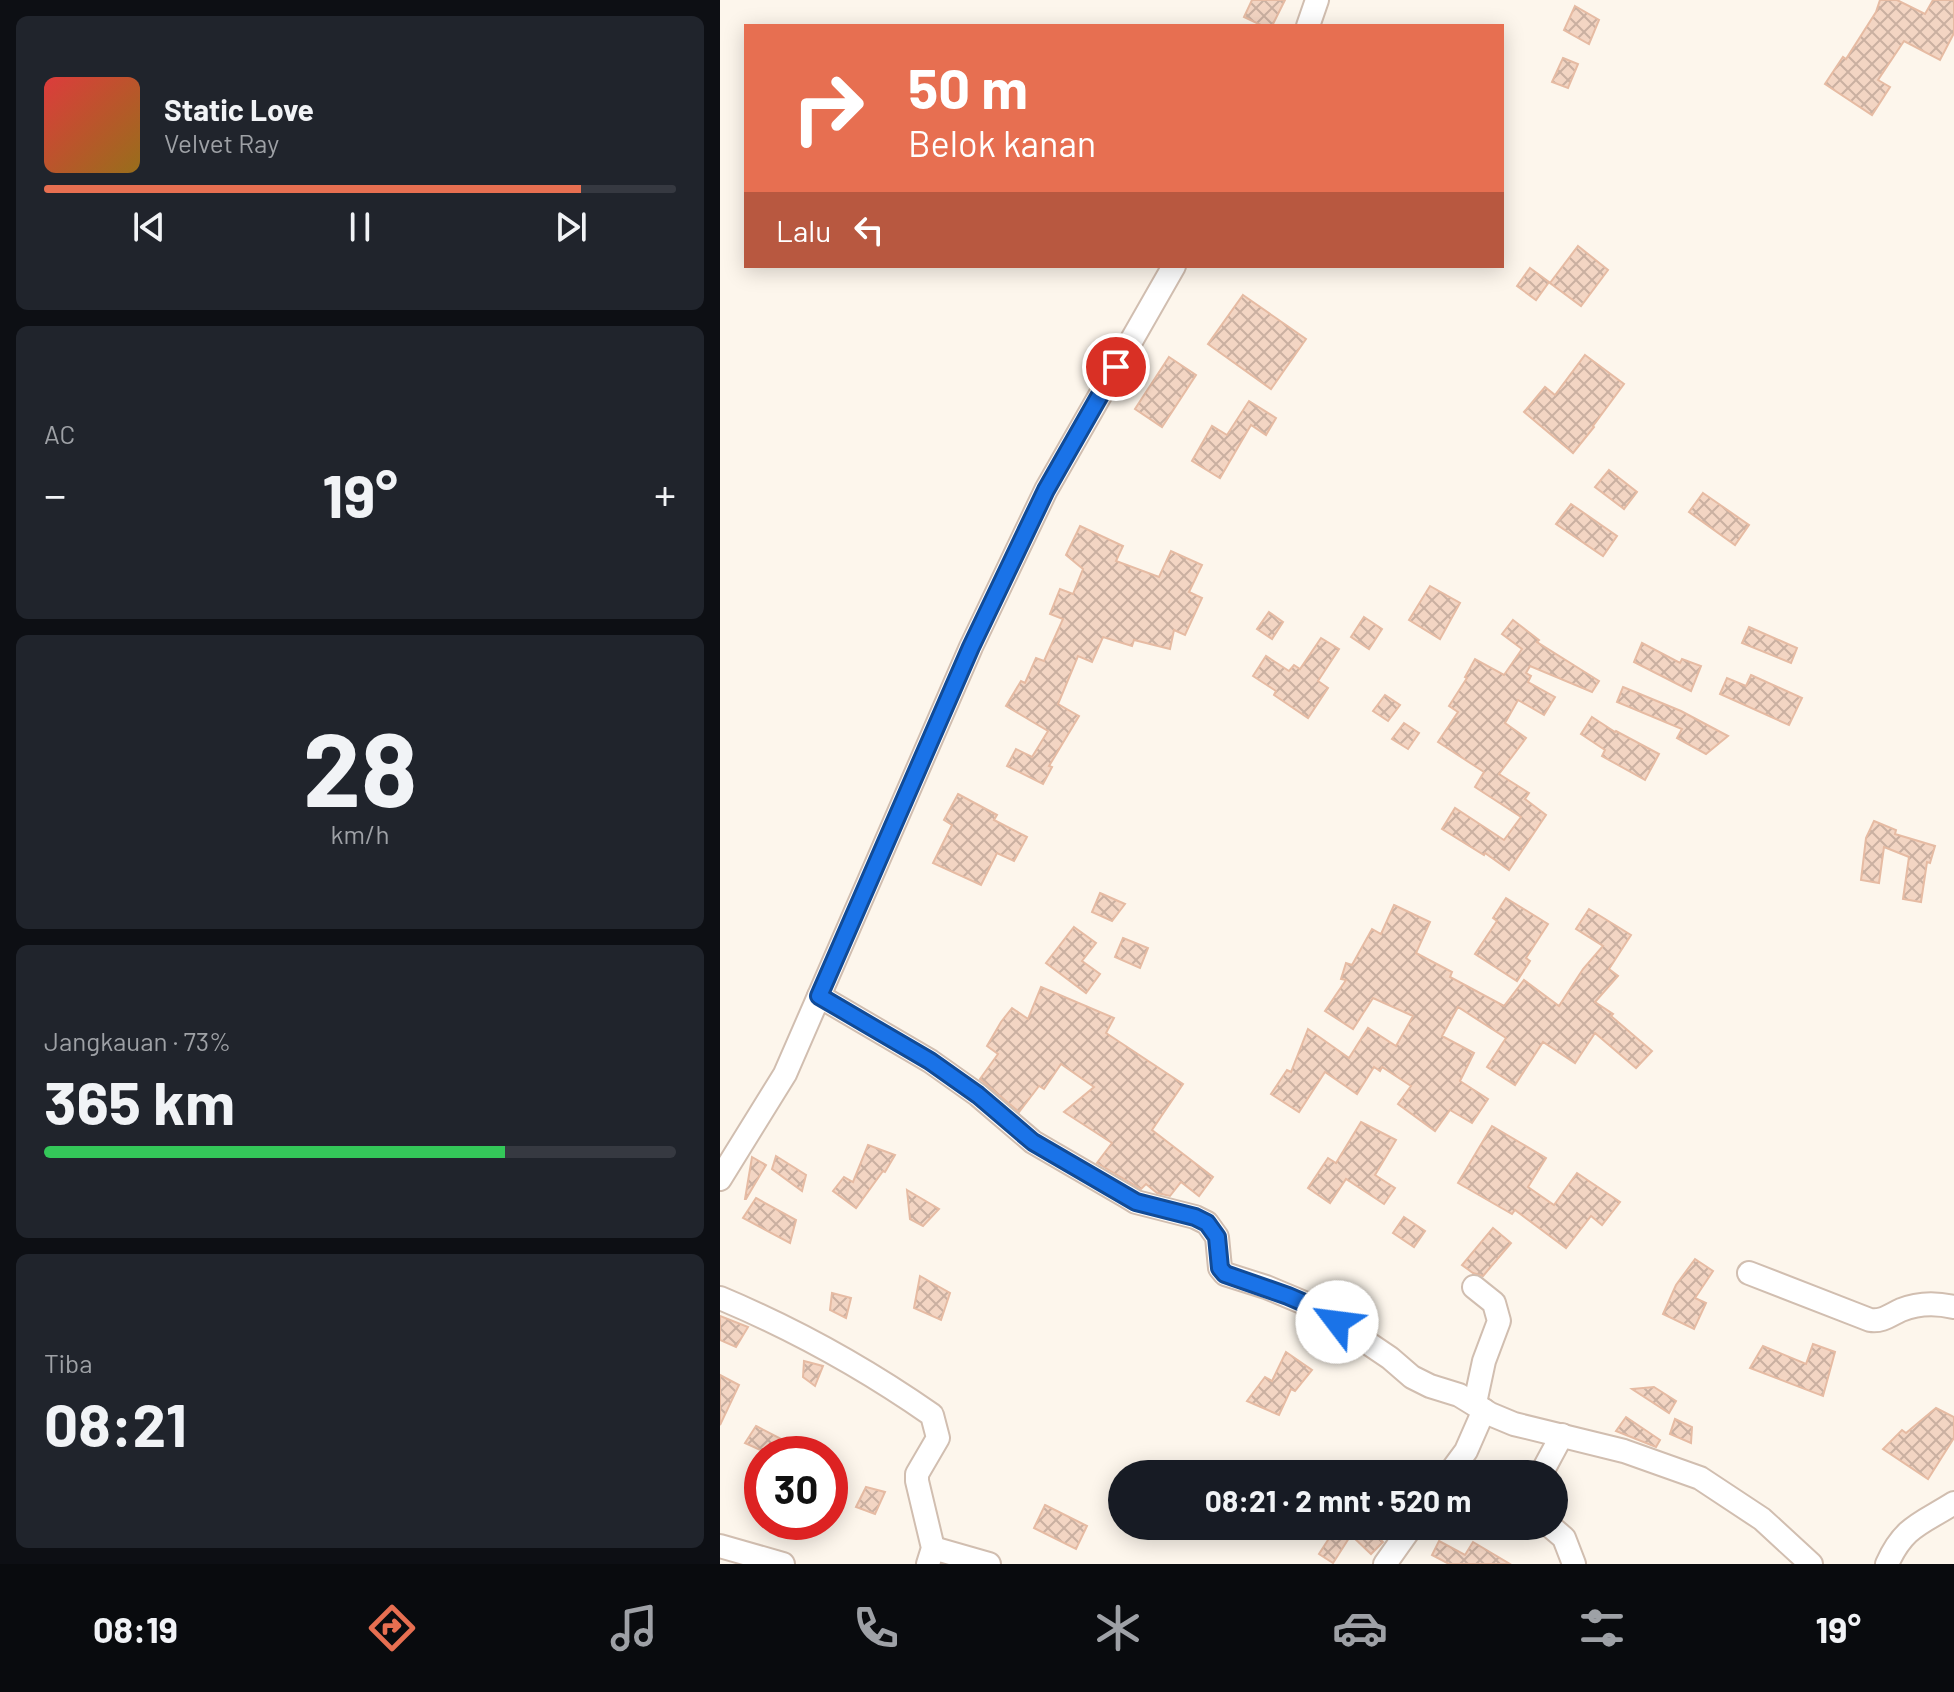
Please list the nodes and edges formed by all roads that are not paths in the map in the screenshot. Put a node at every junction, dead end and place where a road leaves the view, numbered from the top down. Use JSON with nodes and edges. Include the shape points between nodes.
{"nodes":[{"id":1,"x":1317,"y":0,"type":"edge"},
{"id":2,"x":1309,"y":24,"type":"edge"},
{"id":3,"x":1173,"y":268,"type":"edge"},
{"id":4,"x":819,"y":996,"type":"junction"},
{"id":5,"x":720,"y":1179,"type":"edge"},
{"id":6,"x":1749,"y":1273,"type":"dead end"},
{"id":7,"x":1474,"y":1287,"type":"dead end"},
{"id":8,"x":720,"y":1298,"type":"edge"},
{"id":9,"x":1954,"y":1307,"type":"edge"},
{"id":10,"x":1480,"y":1407,"type":"junction"},
{"id":11,"x":1562,"y":1435,"type":"junction"},
{"id":12,"x":1459,"y":1460,"type":"edge"},
{"id":13,"x":1549,"y":1460,"type":"edge"},
{"id":14,"x":1954,"y":1503,"type":"edge"},
{"id":15,"x":1402,"y":1540,"type":"edge"},
{"id":16,"x":1565,"y":1540,"type":"edge"},
{"id":17,"x":720,"y":1546,"type":"edge"},
{"id":18,"x":930,"y":1556,"type":"edge"},
{"id":19,"x":783,"y":1564,"type":"edge"},
{"id":20,"x":989,"y":1564,"type":"edge"},
{"id":21,"x":1385,"y":1564,"type":"edge"},
{"id":22,"x":1574,"y":1564,"type":"edge"},
{"id":23,"x":1811,"y":1564,"type":"edge"},
{"id":24,"x":1887,"y":1564,"type":"edge"}],
"edges":[{"from":1,"to":2,"type":"street"},
{"from":3,"to":4,"type":"street","via":[[1046,490],[971,647]]},
{"from":4,"to":5,"type":"street","via":[[785,1074]]},
{"from":4,"to":10,"type":"street","via":[[930,1061],[1033,1142],[1136,1202],[1207,1223],[1217,1237],[1225,1274],[1316,1308],[1412,1377]]},
{"from":6,"to":9,"type":"street","via":[[1870,1320],[1920,1305]]},
{"from":7,"to":10,"type":"street","via":[[1494,1303],[1499,1321],[1484,1361]]},
{"from":8,"to":18,"type":"street","via":[[881,1380],[932,1415],[938,1438],[917,1474]]},
{"from":10,"to":11,"type":"street","via":[[1514,1424]]},
{"from":10,"to":12,"type":"street"},
{"from":11,"to":13,"type":"street"},
{"from":11,"to":23,"type":"street","via":[[1700,1478],[1762,1519]]},
{"from":14,"to":24,"type":"street","via":[[1905,1534]]},
{"from":15,"to":21,"type":"street"},
{"from":16,"to":22,"type":"street"},
{"from":17,"to":19,"type":"street"},
{"from":18,"to":20,"type":"street"}]}
